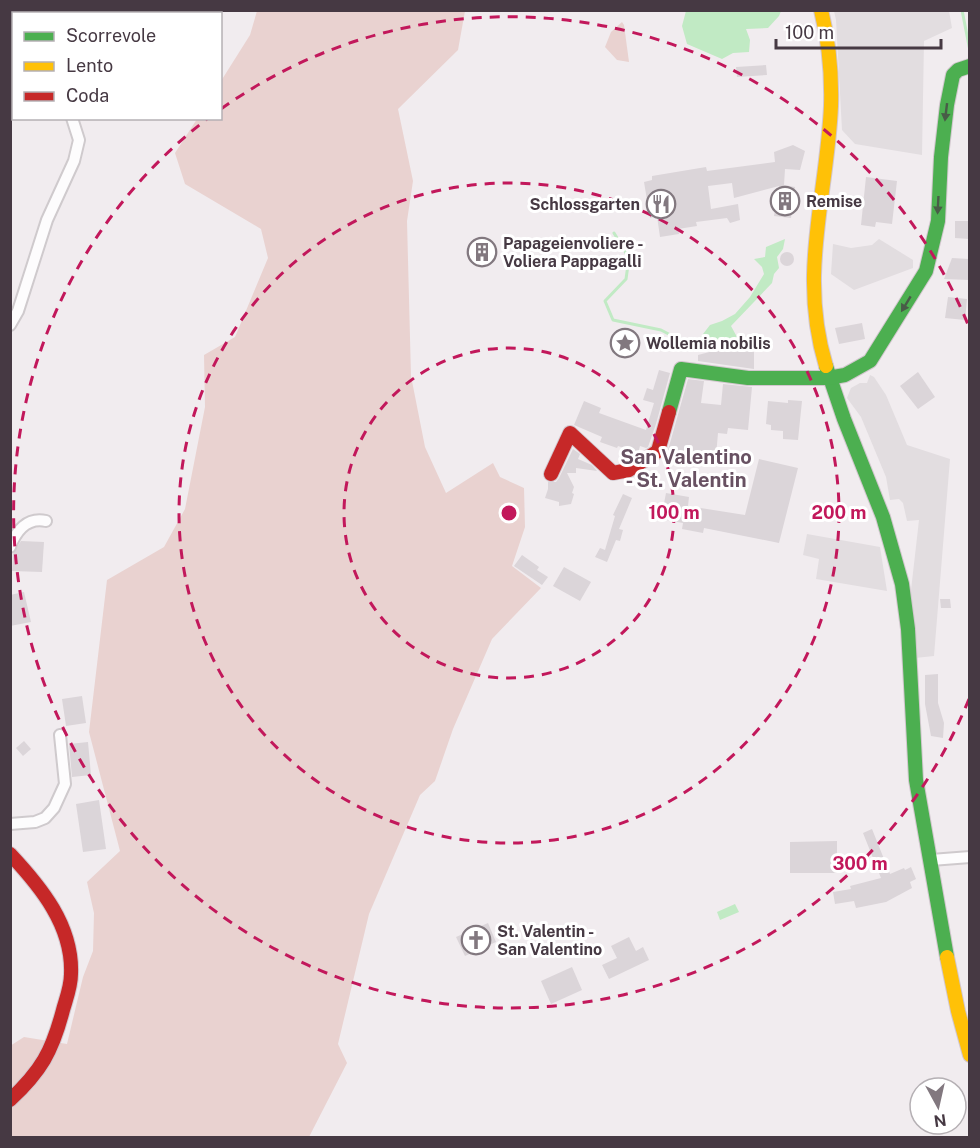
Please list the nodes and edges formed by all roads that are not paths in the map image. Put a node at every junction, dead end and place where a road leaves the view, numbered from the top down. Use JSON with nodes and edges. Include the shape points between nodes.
{"nodes":[{"id":1,"x":821,"y":10,"type":"edge"},
{"id":2,"x":969,"y":66,"type":"edge"},
{"id":3,"x":73,"y":120,"type":"edge"},
{"id":4,"x":10,"y":325,"type":"edge"},
{"id":5,"x":828,"y":378,"type":"junction"},
{"id":6,"x":551,"y":474,"type":"dead end"},
{"id":7,"x":46,"y":521,"type":"dead end"},
{"id":8,"x":10,"y":547,"type":"edge"},
{"id":9,"x":60,"y":735,"type":"dead end"},
{"id":10,"x":10,"y":824,"type":"edge"},
{"id":11,"x":10,"y":854,"type":"edge"},
{"id":12,"x":966,"y":856,"type":"edge"},
{"id":13,"x":931,"y":860,"type":"junction"},
{"id":14,"x":969,"y":1055,"type":"edge"},
{"id":15,"x":10,"y":1100,"type":"edge"}],
"edges":[{"from":1,"to":5,"type":"main road","via":[[831,57],[825,163],[812,277]]},
{"from":2,"to":5,"type":"main road","one_way":true,"via":[[953,75],[941,157],[938,220],[926,271],[870,362],[845,375]]},
{"from":3,"to":4,"type":"street","via":[[78,140],[74,161],[47,220]]},
{"from":5,"to":6,"type":"main road","via":[[747,378],[681,369],[658,451],[629,470],[613,473],[570,433]]},
{"from":5,"to":13,"type":"main road","via":[[886,523],[902,586],[910,646],[917,784]]},
{"from":7,"to":8,"type":"street","via":[[27,522]]},
{"from":9,"to":10,"type":"street","via":[[65,784],[54,808],[35,822]]},
{"from":11,"to":15,"type":"main road","via":[[35,882],[60,920],[71,974],[54,1045],[36,1076]]},
{"from":12,"to":13,"type":"street"},
{"from":13,"to":14,"type":"main road"}]}
